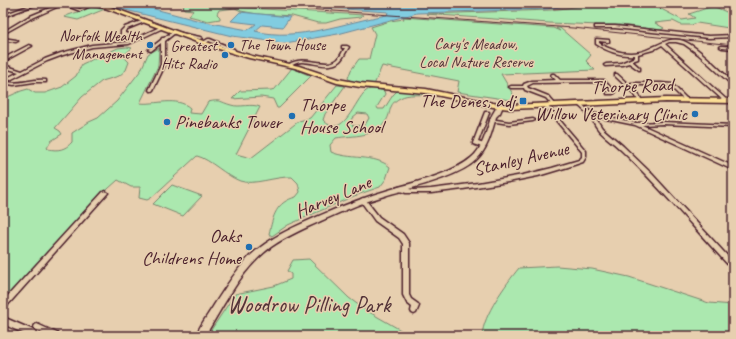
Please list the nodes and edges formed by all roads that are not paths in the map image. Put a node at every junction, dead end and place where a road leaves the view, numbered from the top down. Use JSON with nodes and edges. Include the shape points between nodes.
{"nodes":[{"id":1,"x":39,"y":3,"type":"edge"},
{"id":2,"x":65,"y":3,"type":"edge"},
{"id":3,"x":81,"y":3,"type":"edge"},
{"id":4,"x":91,"y":5,"type":"junction"},
{"id":5,"x":71,"y":7,"type":"dead end"},
{"id":6,"x":3,"y":16,"type":"edge"},
{"id":7,"x":145,"y":20,"type":"junction"},
{"id":8,"x":596,"y":26,"type":"dead end"},
{"id":9,"x":161,"y":28,"type":"junction"},
{"id":10,"x":3,"y":33,"type":"edge"},
{"id":11,"x":174,"y":33,"type":"junction"},
{"id":12,"x":123,"y":34,"type":"dead end"},
{"id":13,"x":733,"y":36,"type":"edge"},
{"id":14,"x":3,"y":39,"type":"edge"},
{"id":15,"x":163,"y":39,"type":"junction"},
{"id":16,"x":16,"y":41,"type":"dead end"},
{"id":17,"x":608,"y":41,"type":"dead end"},
{"id":18,"x":350,"y":43,"type":"dead end"},
{"id":19,"x":662,"y":43,"type":"junction"},
{"id":20,"x":649,"y":45,"type":"dead end"},
{"id":21,"x":30,"y":46,"type":"dead end"},
{"id":22,"x":656,"y":46,"type":"junction"},
{"id":23,"x":725,"y":47,"type":"dead end"},
{"id":24,"x":733,"y":48,"type":"edge"},
{"id":25,"x":150,"y":50,"type":"dead end"},
{"id":26,"x":637,"y":55,"type":"junction"},
{"id":27,"x":629,"y":61,"type":"junction"},
{"id":28,"x":3,"y":63,"type":"edge"},
{"id":29,"x":290,"y":65,"type":"junction"},
{"id":30,"x":606,"y":65,"type":"dead end"},
{"id":31,"x":639,"y":69,"type":"dead end"},
{"id":32,"x":21,"y":72,"type":"junction"},
{"id":33,"x":553,"y":75,"type":"dead end"},
{"id":34,"x":616,"y":75,"type":"dead end"},
{"id":35,"x":45,"y":81,"type":"dead end"},
{"id":36,"x":558,"y":81,"type":"junction"},
{"id":37,"x":3,"y":82,"type":"edge"},
{"id":38,"x":544,"y":82,"type":"junction"},
{"id":39,"x":733,"y":84,"type":"edge"},
{"id":40,"x":548,"y":85,"type":"dead end"},
{"id":41,"x":634,"y":86,"type":"dead end"},
{"id":42,"x":511,"y":87,"type":"dead end"},
{"id":43,"x":525,"y":87,"type":"junction"},
{"id":44,"x":151,"y":90,"type":"dead end"},
{"id":45,"x":618,"y":92,"type":"dead end"},
{"id":46,"x":552,"y":94,"type":"dead end"},
{"id":47,"x":547,"y":96,"type":"junction"},
{"id":48,"x":640,"y":101,"type":"junction"},
{"id":49,"x":687,"y":101,"type":"junction"},
{"id":50,"x":730,"y":101,"type":"edge"},
{"id":51,"x":496,"y":104,"type":"junction"},
{"id":52,"x":579,"y":104,"type":"junction"},
{"id":53,"x":554,"y":105,"type":"junction"},
{"id":54,"x":546,"y":106,"type":"junction"},
{"id":55,"x":485,"y":115,"type":"dead end"},
{"id":56,"x":594,"y":115,"type":"junction"},
{"id":57,"x":493,"y":118,"type":"junction"},
{"id":58,"x":532,"y":120,"type":"dead end"},
{"id":59,"x":636,"y":124,"type":"junction"},
{"id":60,"x":733,"y":126,"type":"edge"},
{"id":61,"x":482,"y":145,"type":"junction"},
{"id":62,"x":733,"y":168,"type":"edge"},
{"id":63,"x":412,"y":184,"type":"junction"},
{"id":64,"x":399,"y":189,"type":"junction"},
{"id":65,"x":422,"y":190,"type":"junction"},
{"id":66,"x":105,"y":194,"type":"dead end"},
{"id":67,"x":363,"y":200,"type":"junction"},
{"id":68,"x":733,"y":266,"type":"edge"},
{"id":69,"x":3,"y":306,"type":"edge"},
{"id":70,"x":416,"y":306,"type":"dead end"},
{"id":71,"x":3,"y":320,"type":"edge"},
{"id":72,"x":37,"y":327,"type":"dead end"},
{"id":73,"x":37,"y":336,"type":"edge"},
{"id":74,"x":54,"y":336,"type":"edge"},
{"id":75,"x":200,"y":336,"type":"edge"}],
"edges":[{"from":1,"to":6,"type":"street"},
{"from":2,"to":10,"type":"street","via":[[29,18]]},
{"from":3,"to":4,"type":"main road","name":"Thorpe Road"},
{"from":4,"to":5,"type":"street","via":[[79,10]]},
{"from":4,"to":7,"type":"main road","name":"Thorpe Road"},
{"from":7,"to":9,"type":"main road","name":"Thorpe Road"},
{"from":7,"to":12,"type":"street","via":[[126,28]]},
{"from":8,"to":13,"type":"street","via":[[709,37]]},
{"from":9,"to":11,"type":"main road","name":"Thorpe Road"},
{"from":9,"to":32,"type":"street","via":[[128,43],[75,50]]},
{"from":11,"to":15,"type":"street"},
{"from":11,"to":29,"type":"main road","name":"Thorpe Road","via":[[234,52]]},
{"from":14,"to":16,"type":"street"},
{"from":15,"to":25,"type":"street"},
{"from":15,"to":44,"type":"street","via":[[163,65]]},
{"from":17,"to":26,"type":"street","via":[[595,39],[596,44],[608,51]]},
{"from":18,"to":29,"type":"street","via":[[335,63],[297,61]]},
{"from":19,"to":22,"type":"street"},
{"from":19,"to":39,"type":"street","via":[[685,43]]},
{"from":19,"to":50,"type":"street"},
{"from":20,"to":22,"type":"street"},
{"from":21,"to":28,"type":"street","via":[[8,57]]},
{"from":22,"to":26,"type":"street"},
{"from":23,"to":24,"type":"street"},
{"from":26,"to":27,"type":"street","via":[[637,58]]},
{"from":27,"to":30,"type":"street"},
{"from":27,"to":31,"type":"street"},
{"from":28,"to":32,"type":"street","via":[[6,67]]},
{"from":29,"to":51,"type":"main road","name":"Thorpe Road","via":[[348,84],[416,90]]},
{"from":32,"to":37,"type":"street"},
{"from":33,"to":36,"type":"street"},
{"from":34,"to":48,"type":"street"},
{"from":35,"to":37,"type":"street","via":[[33,80],[17,85]]},
{"from":36,"to":38,"type":"street"},
{"from":36,"to":45,"type":"street","via":[[602,79],[610,93]]},
{"from":38,"to":40,"type":"street"},
{"from":38,"to":43,"type":"street","via":[[527,83]]},
{"from":41,"to":49,"type":"street","via":[[632,84],[666,82]]},
{"from":42,"to":43,"type":"street"},
{"from":43,"to":47,"type":"street"},
{"from":46,"to":47,"type":"street"},
{"from":47,"to":53,"type":"street"},
{"from":48,"to":49,"type":"main road","name":"Thorpe Road"},
{"from":48,"to":52,"type":"main road","name":"Thorpe Road"},
{"from":49,"to":50,"type":"main road","name":"Thorpe Road"},
{"from":51,"to":54,"type":"main road","name":"Thorpe Road"},
{"from":51,"to":57,"type":"street","name":"Harvey Lane","via":[[497,113]]},
{"from":52,"to":53,"type":"main road","name":"Thorpe Road"},
{"from":52,"to":56,"type":"street"},
{"from":53,"to":54,"type":"main road","name":"Thorpe Road"},
{"from":54,"to":65,"type":"street","name":"Stanley Avenue","via":[[584,152],[581,161],[520,178]]},
{"from":55,"to":61,"type":"street","via":[[475,143]]},
{"from":56,"to":59,"type":"street"},
{"from":56,"to":68,"type":"street","via":[[594,120],[599,126]]},
{"from":57,"to":58,"type":"street","via":[[509,123]]},
{"from":57,"to":61,"type":"street","name":"Harvey Lane"},
{"from":59,"to":60,"type":"street"},
{"from":59,"to":62,"type":"street"},
{"from":61,"to":63,"type":"street","name":"Harvey Lane","via":[[477,156],[466,164]]},
{"from":63,"to":64,"type":"street","name":"Harvey Lane"},
{"from":63,"to":65,"type":"street"},
{"from":64,"to":65,"type":"street","name":"Stanley Avenue"},
{"from":64,"to":67,"type":"street","name":"Harvey Lane"},
{"from":66,"to":69,"type":"street"},
{"from":67,"to":70,"type":"street","via":[[377,219],[401,236],[406,243],[406,295]]},
{"from":67,"to":75,"type":"street","name":"Harvey Lane","via":[[289,233],[262,250],[236,280]]},
{"from":71,"to":73,"type":"street"},
{"from":72,"to":74,"type":"street"}]}
